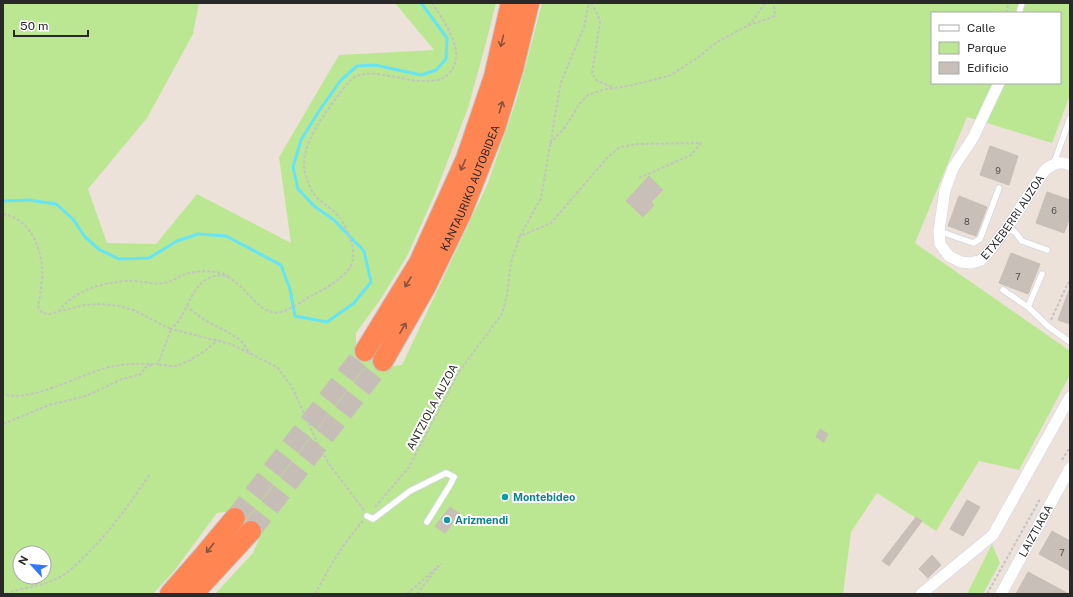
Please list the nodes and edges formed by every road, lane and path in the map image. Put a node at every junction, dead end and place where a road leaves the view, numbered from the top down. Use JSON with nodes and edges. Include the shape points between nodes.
{"nodes":[{"id":1,"x":432,"y":3,"type":"edge"},
{"id":2,"x":511,"y":3,"type":"edge"},
{"id":3,"x":529,"y":3,"type":"edge"},
{"id":4,"x":590,"y":3,"type":"edge"},
{"id":5,"x":765,"y":3,"type":"edge"},
{"id":6,"x":774,"y":3,"type":"edge"},
{"id":7,"x":747,"y":26,"type":"junction"},
{"id":8,"x":999,"y":84,"type":"edge"},
{"id":9,"x":613,"y":88,"type":"junction"},
{"id":10,"x":1070,"y":118,"type":"edge"},
{"id":11,"x":550,"y":144,"type":"junction"},
{"id":12,"x":1054,"y":163,"type":"junction"},
{"id":13,"x":1070,"y":165,"type":"edge"},
{"id":14,"x":639,"y":178,"type":"dead end"},
{"id":15,"x":999,"y":188,"type":"dead end"},
{"id":16,"x":3,"y":214,"type":"edge"},
{"id":17,"x":1007,"y":228,"type":"junction"},
{"id":18,"x":939,"y":231,"type":"junction"},
{"id":19,"x":520,"y":236,"type":"junction"},
{"id":20,"x":1047,"y":250,"type":"dead end"},
{"id":21,"x":1042,"y":274,"type":"dead end"},
{"id":22,"x":233,"y":280,"type":"junction"},
{"id":23,"x":1070,"y":284,"type":"edge"},
{"id":24,"x":1003,"y":290,"type":"dead end"},
{"id":25,"x":187,"y":305,"type":"junction"},
{"id":26,"x":1028,"y":307,"type":"junction"},
{"id":27,"x":60,"y":312,"type":"junction"},
{"id":28,"x":1048,"y":327,"type":"junction"},
{"id":29,"x":171,"y":329,"type":"junction"},
{"id":30,"x":217,"y":340,"type":"junction"},
{"id":31,"x":1070,"y":342,"type":"edge"},
{"id":32,"x":365,"y":351,"type":"tunnel mouth"},
{"id":33,"x":251,"y":354,"type":"junction"},
{"id":34,"x":383,"y":361,"type":"tunnel mouth"},
{"id":35,"x":158,"y":364,"type":"junction"},
{"id":36,"x":3,"y":394,"type":"edge"},
{"id":37,"x":1070,"y":397,"type":"edge"},
{"id":38,"x":3,"y":424,"type":"edge"},
{"id":39,"x":1070,"y":447,"type":"edge"},
{"id":40,"x":1066,"y":464,"type":"edge"},
{"id":41,"x":150,"y":474,"type":"dead end"},
{"id":42,"x":1043,"y":494,"type":"dead end"},
{"id":43,"x":367,"y":516,"type":"junction"},
{"id":44,"x":235,"y":518,"type":"tunnel mouth"},
{"id":45,"x":427,"y":522,"type":"dead end"},
{"id":46,"x":251,"y":531,"type":"tunnel mouth"},
{"id":47,"x":6,"y":594,"type":"edge"},
{"id":48,"x":170,"y":594,"type":"edge"},
{"id":49,"x":193,"y":594,"type":"edge"},
{"id":50,"x":315,"y":594,"type":"edge"},
{"id":51,"x":407,"y":594,"type":"edge"},
{"id":52,"x":417,"y":594,"type":"edge"},
{"id":53,"x":921,"y":594,"type":"edge"},
{"id":54,"x":988,"y":594,"type":"edge"},
{"id":55,"x":1001,"y":594,"type":"edge"}],
"edges":[{"from":1,"to":22,"type":"path","via":[[456,49],[454,68],[443,78],[428,82],[376,74],[352,78],[318,124],[307,150],[304,168],[310,188],[317,199],[339,217],[354,249],[353,261],[348,269],[338,280],[321,291],[280,312],[266,309]]},
{"from":2,"to":32,"type":"highway","name":"KANTAURIKO AUTOBIDEA","one_way":true,"via":[[494,77],[466,159],[419,263]]},
{"from":34,"to":3,"type":"highway","name":"KANTAURIKO AUTOBIDEA","one_way":true,"via":[[426,286],[461,214],[495,128]]},
{"from":4,"to":9,"type":"path","via":[[600,22],[592,73],[596,80]]},
{"from":4,"to":11,"type":"path","name":"ANTZIOLA AUZOA","via":[[584,27],[561,82]]},
{"from":5,"to":7,"type":"path"},
{"from":6,"to":7,"type":"path","via":[[775,16]]},
{"from":7,"to":9,"type":"path","via":[[717,42],[669,76]]},
{"from":8,"to":18,"type":"street","name":"ETXEBERRI AUZOA","via":[[945,190]]},
{"from":9,"to":11,"type":"path","via":[[588,95]]},
{"from":10,"to":12,"type":"lane"},
{"from":11,"to":19,"type":"path","name":"ANTZIOLA AUZOA","via":[[541,198]]},
{"from":12,"to":13,"type":"street"},
{"from":12,"to":17,"type":"street","name":"ETXEBERRI AUZOA","via":[[1045,170]]},
{"from":14,"to":19,"type":"path","via":[[691,155],[701,143],[637,144],[620,147],[607,158],[551,223]]},
{"from":15,"to":18,"type":"lane","via":[[980,238],[973,243]]},
{"from":16,"to":27,"type":"path","via":[[19,220],[30,231],[38,245],[42,268],[38,307],[42,313]]},
{"from":17,"to":18,"type":"street","name":"ETXEBERRI AUZOA","via":[[981,260],[971,263],[961,262],[949,256],[940,244]]},
{"from":17,"to":20,"type":"lane","via":[[1015,232],[1022,241]]},
{"from":19,"to":43,"type":"path","name":"ANTZIOLA AUZOA","via":[[511,262],[502,314],[458,373],[409,467]]},
{"from":21,"to":26,"type":"lane"},
{"from":22,"to":25,"type":"path","via":[[221,275],[209,278],[201,284]]},
{"from":22,"to":27,"type":"path","via":[[226,274],[212,271],[189,273],[164,284],[132,281],[109,283],[80,293],[63,305]]},
{"from":23,"to":28,"type":"path","via":[[1068,282]]},
{"from":24,"to":26,"type":"lane"},
{"from":25,"to":29,"type":"path","via":[[181,318]]},
{"from":25,"to":33,"type":"path","via":[[207,322],[236,337]]},
{"from":26,"to":28,"type":"lane"},
{"from":27,"to":29,"type":"path","via":[[84,305],[120,306],[136,311]]},
{"from":28,"to":31,"type":"lane"},
{"from":29,"to":30,"type":"path"},
{"from":29,"to":35,"type":"path"},
{"from":30,"to":33,"type":"path"},
{"from":30,"to":35,"type":"path","via":[[209,349],[182,364]]},
{"from":33,"to":43,"type":"path","via":[[276,368],[292,387],[321,451]]},
{"from":35,"to":36,"type":"path","via":[[115,366],[38,392],[10,396]]},
{"from":35,"to":38,"type":"path","via":[[144,368],[142,374],[122,379],[86,396],[49,405]]},
{"from":37,"to":53,"type":"street","via":[[993,535]]},
{"from":39,"to":40,"type":"path"},
{"from":40,"to":55,"type":"street","name":"LAIZTIAGA"},
{"from":41,"to":47,"type":"path","via":[[126,510],[71,569],[53,580]]},
{"from":42,"to":54,"type":"path"},
{"from":43,"to":45,"type":"lane","via":[[373,519],[410,491],[446,473],[454,477]]},
{"from":43,"to":50,"type":"path","name":"ANTZIOLA AUZOA","via":[[347,539]]},
{"from":44,"to":48,"type":"highway","one_way":true},
{"from":46,"to":49,"type":"highway"},
{"from":51,"to":52,"type":"path","via":[[442,563]]}]}
